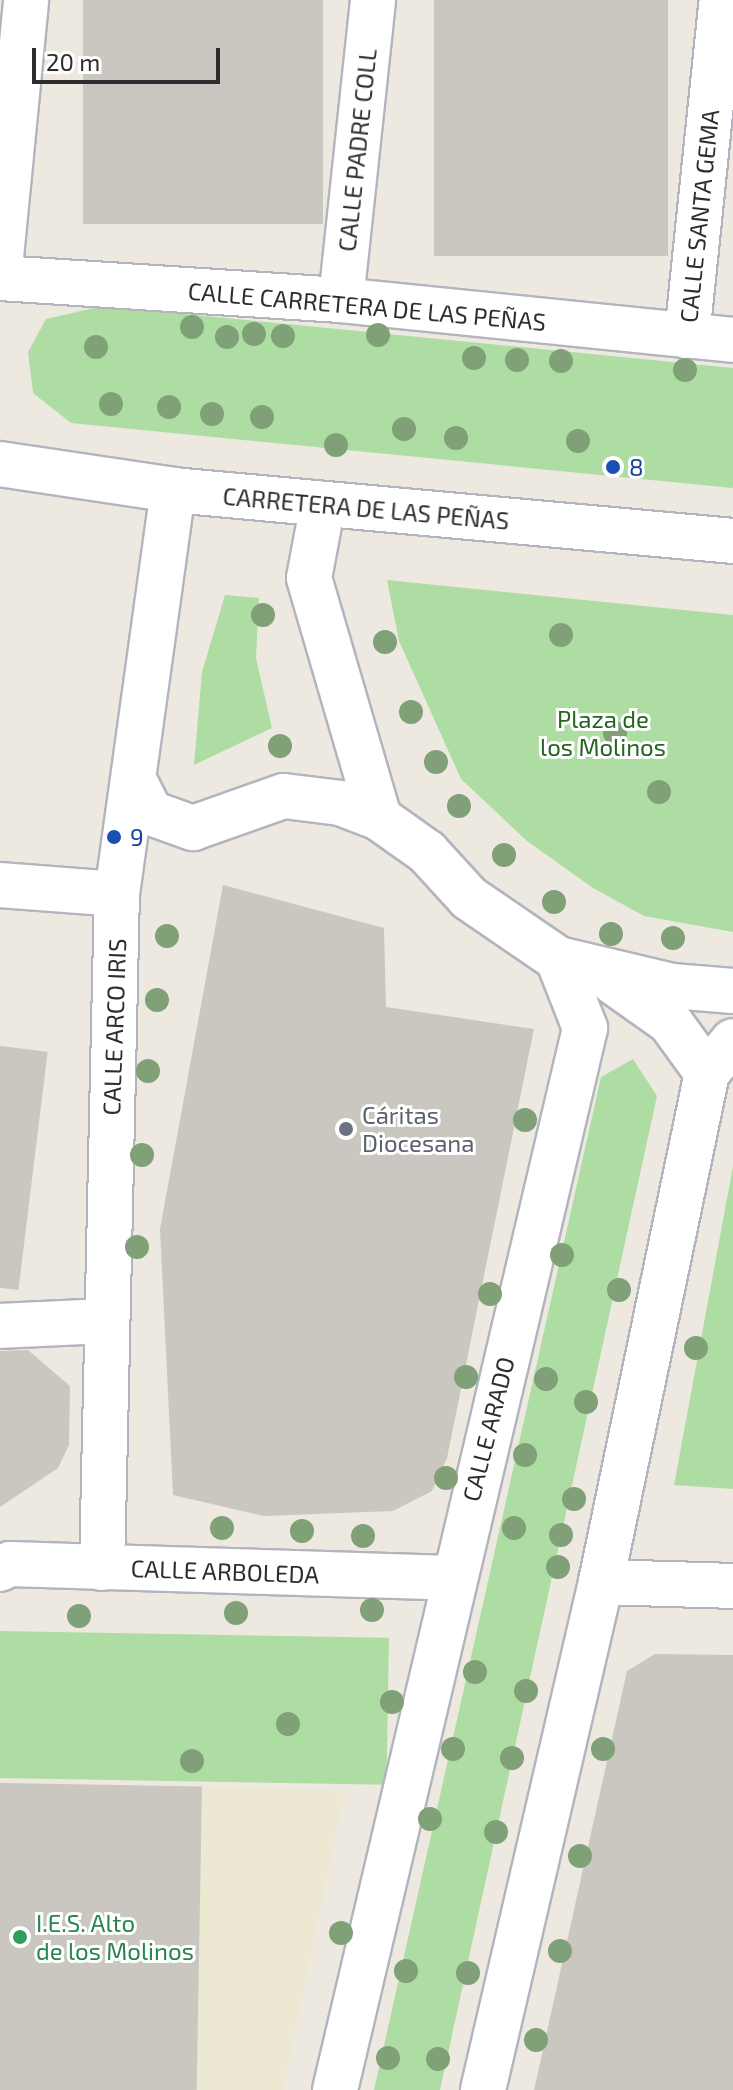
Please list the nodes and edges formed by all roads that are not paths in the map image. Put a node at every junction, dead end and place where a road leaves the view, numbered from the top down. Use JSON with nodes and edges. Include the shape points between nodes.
{"nodes":[{"id":1,"x":26,"y":0,"type":"edge"},
{"id":2,"x":373,"y":0,"type":"edge"},
{"id":3,"x":722,"y":0,"type":"edge"},
{"id":4,"x":0,"y":267,"type":"edge"},
{"id":5,"x":0,"y":278,"type":"edge"},
{"id":6,"x":341,"y":300,"type":"junction"},
{"id":7,"x":687,"y":336,"type":"junction"},
{"id":8,"x":733,"y":340,"type":"edge"},
{"id":9,"x":0,"y":464,"type":"edge"},
{"id":10,"x":173,"y":490,"type":"junction"},
{"id":11,"x":323,"y":504,"type":"junction"},
{"id":12,"x":733,"y":541,"type":"edge"},
{"id":13,"x":135,"y":782,"type":"junction"},
{"id":14,"x":379,"y":818,"type":"junction"},
{"id":15,"x":0,"y":885,"type":"edge"},
{"id":16,"x":117,"y":894,"type":"junction"},
{"id":17,"x":558,"y":959,"type":"junction"},
{"id":18,"x":733,"y":991,"type":"edge"},
{"id":19,"x":720,"y":1057,"type":"edge"},
{"id":20,"x":105,"y":1321,"type":"junction"},
{"id":21,"x":0,"y":1326,"type":"edge"},
{"id":22,"x":102,"y":1568,"type":"junction"},
{"id":23,"x":0,"y":1569,"type":"edge"},
{"id":24,"x":452,"y":1578,"type":"junction"},
{"id":25,"x":601,"y":1582,"type":"junction"},
{"id":26,"x":733,"y":1586,"type":"edge"},
{"id":27,"x":335,"y":2090,"type":"edge"},
{"id":28,"x":483,"y":2090,"type":"edge"}],
"edges":[{"from":1,"to":4,"type":"street"},
{"from":2,"to":6,"type":"street","name":"CALLE PADRE COLL"},
{"from":3,"to":7,"type":"street","name":"CALLE SANTA GEMA"},
{"from":5,"to":6,"type":"street","name":"CALLE CARRETERA DE LAS PEÑAS"},
{"from":6,"to":7,"type":"street","name":"CALLE CARRETERA DE LAS PEÑAS"},
{"from":7,"to":8,"type":"street","name":"CALLE CARRETERA DE LAS PEÑAS"},
{"from":9,"to":10,"type":"street","name":"CARRETERA DE LAS PEÑAS"},
{"from":10,"to":11,"type":"street","name":"CARRETERA DE LAS PEÑAS"},
{"from":10,"to":13,"type":"street","name":"CALLE ARCO IRIS"},
{"from":11,"to":12,"type":"street","name":"CARRETERA DE LAS PEÑAS"},
{"from":11,"to":14,"type":"street","via":[[309,578],[331,669]]},
{"from":13,"to":14,"type":"street","via":[[151,813],[193,828],[284,796],[340,803]]},
{"from":13,"to":16,"type":"street","name":"CALLE ARCO IRIS"},
{"from":14,"to":17,"type":"street","via":[[427,852],[469,898]]},
{"from":15,"to":16,"type":"street"},
{"from":16,"to":20,"type":"street","name":"CALLE ARCO IRIS"},
{"from":17,"to":18,"type":"street","via":[[672,986]]},
{"from":17,"to":19,"type":"street","via":[[605,977]]},
{"from":17,"to":24,"type":"street","name":"CALLE ARADO","via":[[585,1028]]},
{"from":19,"to":25,"type":"street"},
{"from":20,"to":21,"type":"street"},
{"from":20,"to":22,"type":"street","name":"CALLE ARCO IRIS"},
{"from":22,"to":23,"type":"street","name":"CALLE ARBOLEDA","via":[[10,1564]]},
{"from":22,"to":24,"type":"street","name":"CALLE ARBOLEDA"},
{"from":24,"to":27,"type":"street","name":"CALLE ARADO"},
{"from":25,"to":26,"type":"street"},
{"from":25,"to":28,"type":"street"}]}
